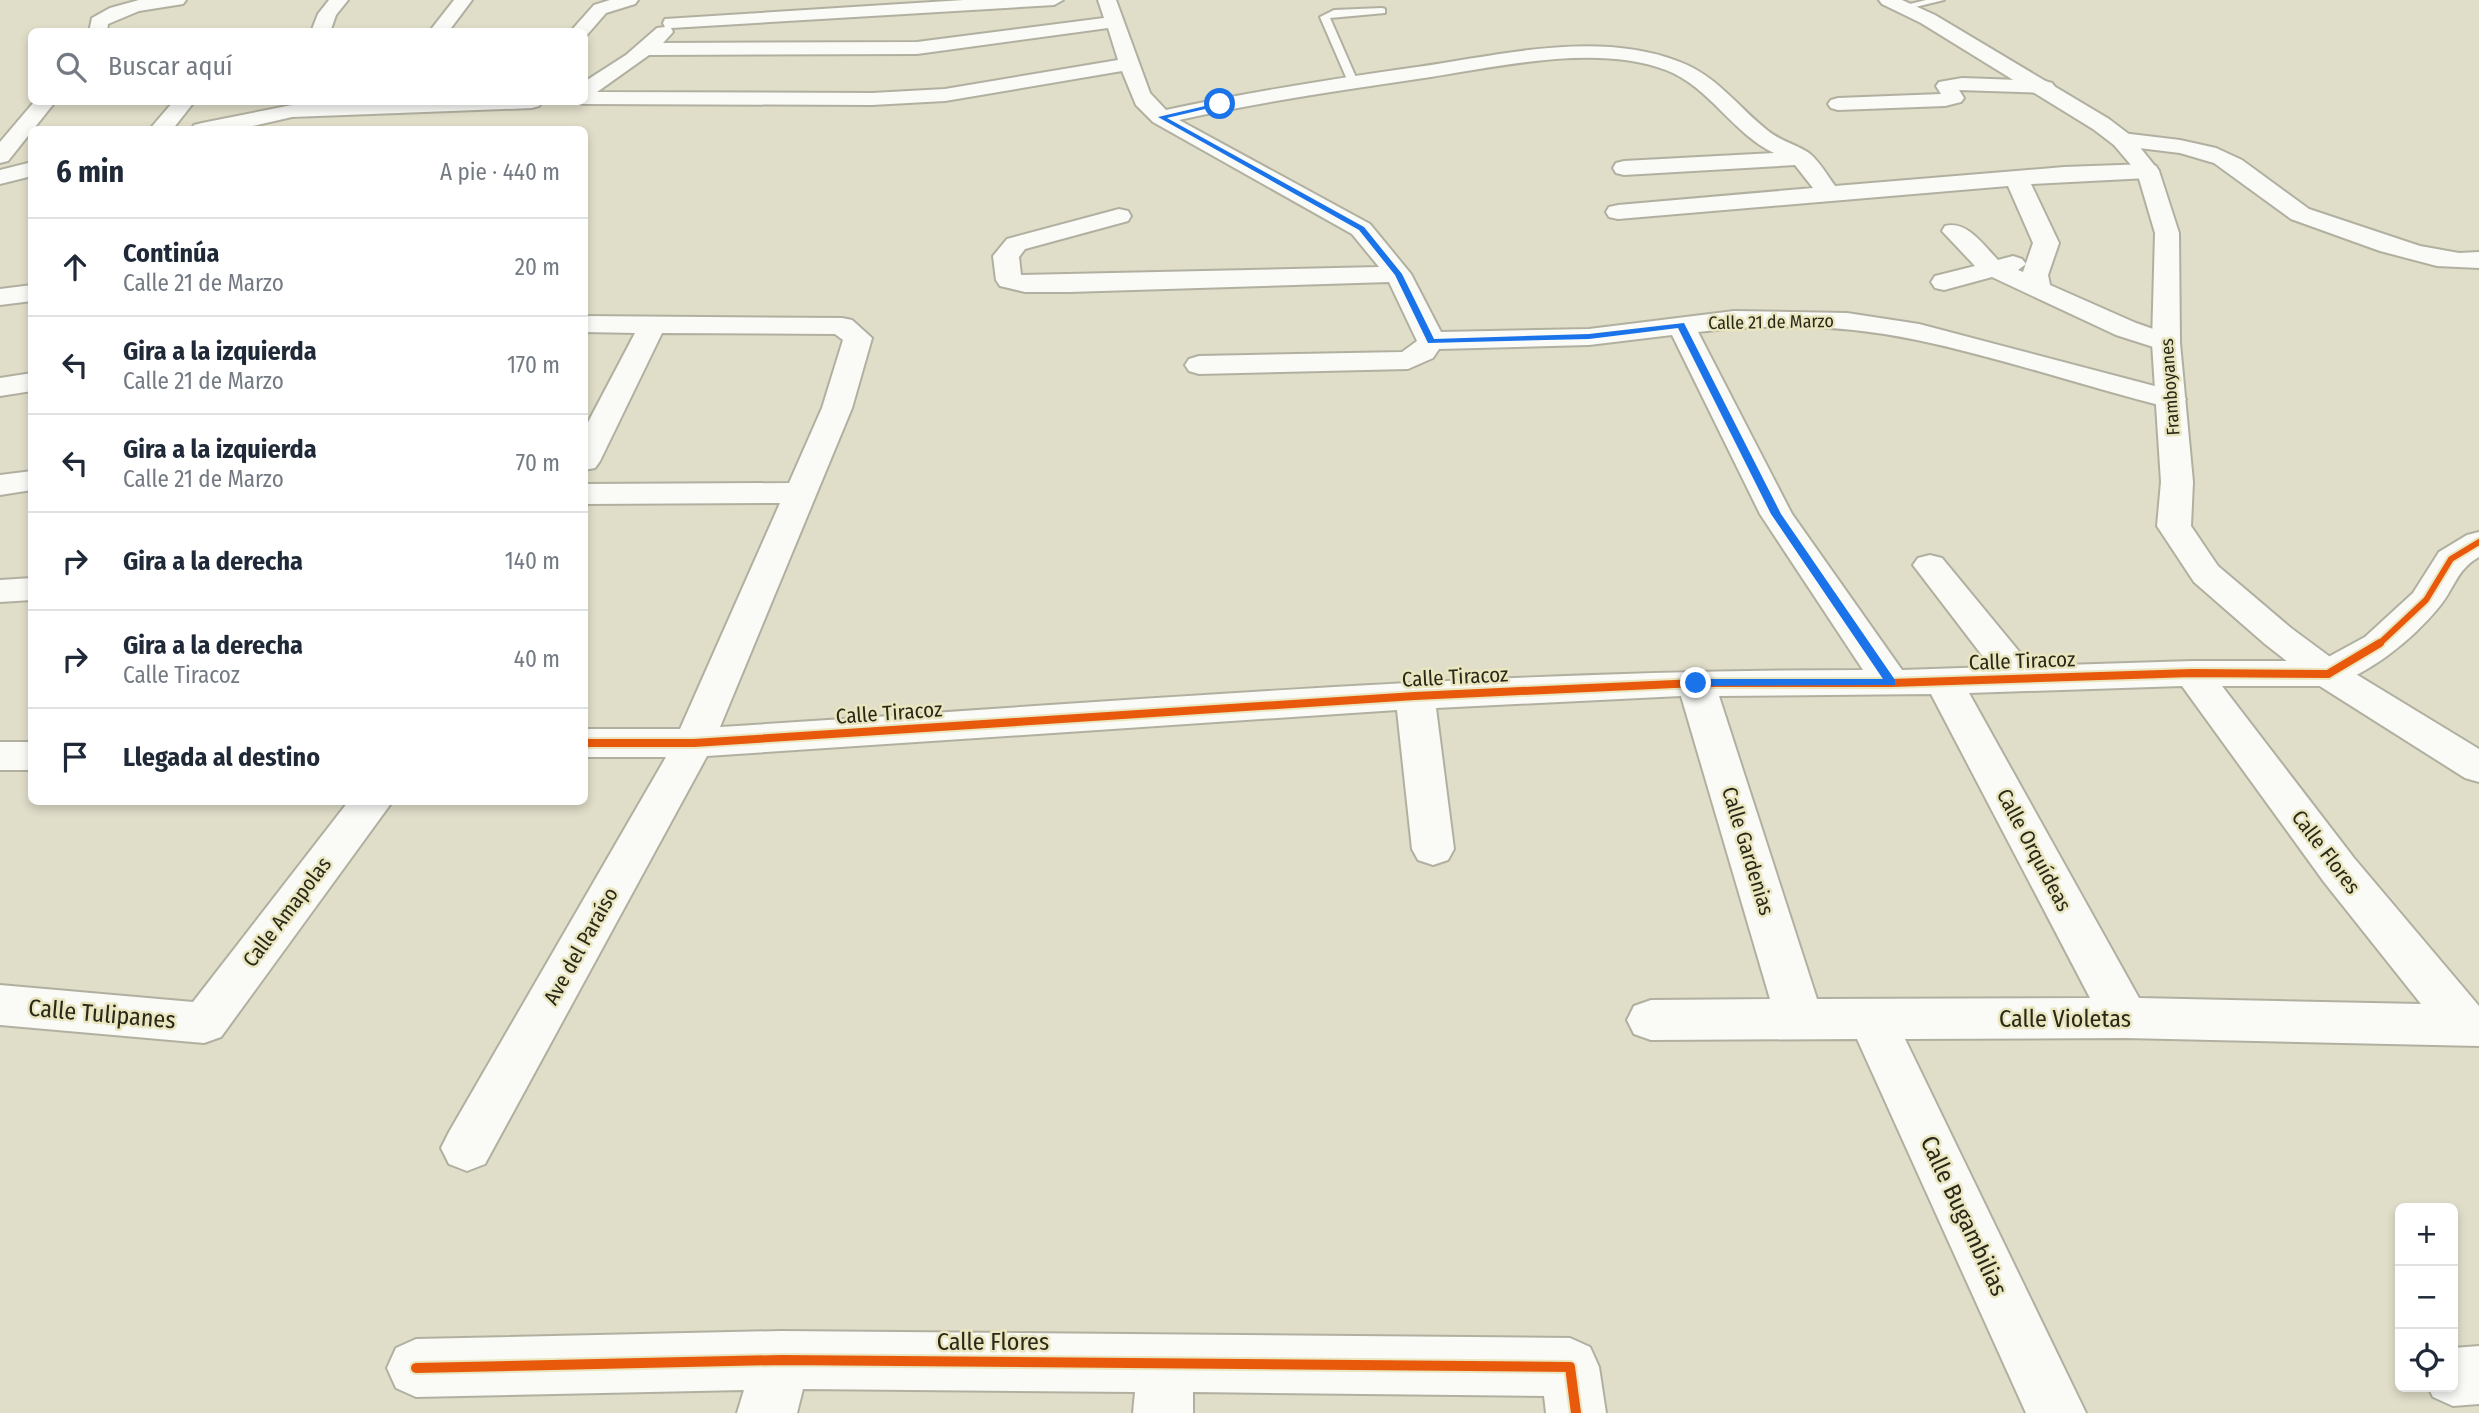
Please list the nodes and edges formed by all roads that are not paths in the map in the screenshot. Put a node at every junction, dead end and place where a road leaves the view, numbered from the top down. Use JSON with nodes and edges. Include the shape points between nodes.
{"nodes":[{"id":1,"x":177,"y":0,"type":"edge"},
{"id":2,"x":339,"y":0,"type":"edge"},
{"id":3,"x":463,"y":0,"type":"edge"},
{"id":4,"x":629,"y":0,"type":"edge"},
{"id":5,"x":1054,"y":0,"type":"edge"},
{"id":6,"x":1107,"y":0,"type":"edge"},
{"id":7,"x":1940,"y":0,"type":"edge"},
{"id":8,"x":686,"y":2,"type":"edge"},
{"id":9,"x":963,"y":3,"type":"edge"},
{"id":10,"x":1896,"y":4,"type":"edge"},
{"id":11,"x":1382,"y":11,"type":"dead end"},
{"id":12,"x":1114,"y":22,"type":"junction"},
{"id":13,"x":672,"y":23,"type":"junction"},
{"id":14,"x":99,"y":28,"type":"edge"},
{"id":15,"x":322,"y":28,"type":"edge"},
{"id":16,"x":441,"y":28,"type":"edge"},
{"id":17,"x":583,"y":28,"type":"edge"},
{"id":18,"x":645,"y":49,"type":"junction"},
{"id":19,"x":1130,"y":64,"type":"junction"},
{"id":20,"x":1353,"y":82,"type":"junction"},
{"id":21,"x":2045,"y":87,"type":"junction"},
{"id":22,"x":588,"y":88,"type":"edge"},
{"id":23,"x":588,"y":99,"type":"edge"},
{"id":24,"x":1838,"y":104,"type":"dead end"},
{"id":25,"x":42,"y":105,"type":"edge"},
{"id":26,"x":181,"y":105,"type":"edge"},
{"id":27,"x":370,"y":105,"type":"edge"},
{"id":28,"x":272,"y":108,"type":"edge"},
{"id":29,"x":1161,"y":117,"type":"junction"},
{"id":30,"x":163,"y":126,"type":"edge"},
{"id":31,"x":215,"y":126,"type":"edge"},
{"id":32,"x":2122,"y":140,"type":"junction"},
{"id":33,"x":0,"y":156,"type":"edge"},
{"id":34,"x":1801,"y":158,"type":"junction"},
{"id":35,"x":1624,"y":168,"type":"dead end"},
{"id":36,"x":28,"y":170,"type":"edge"},
{"id":37,"x":2148,"y":171,"type":"junction"},
{"id":38,"x":0,"y":177,"type":"edge"},
{"id":39,"x":2017,"y":179,"type":"junction"},
{"id":40,"x":1829,"y":194,"type":"junction"},
{"id":41,"x":1618,"y":212,"type":"dead end"},
{"id":42,"x":1119,"y":216,"type":"dead end"},
{"id":43,"x":1954,"y":231,"type":"dead end"},
{"id":44,"x":2039,"y":259,"type":"junction"},
{"id":45,"x":2479,"y":260,"type":"edge"},
{"id":46,"x":1992,"y":268,"type":"junction"},
{"id":47,"x":1398,"y":274,"type":"junction"},
{"id":48,"x":1944,"y":282,"type":"dead end"},
{"id":49,"x":2038,"y":289,"type":"junction"},
{"id":50,"x":28,"y":294,"type":"edge"},
{"id":51,"x":0,"y":298,"type":"edge"},
{"id":52,"x":588,"y":324,"type":"edge"},
{"id":53,"x":1681,"y":325,"type":"junction"},
{"id":54,"x":652,"y":326,"type":"junction"},
{"id":55,"x":1431,"y":341,"type":"junction"},
{"id":56,"x":2166,"y":343,"type":"junction"},
{"id":57,"x":1199,"y":365,"type":"dead end"},
{"id":58,"x":28,"y":383,"type":"edge"},
{"id":59,"x":0,"y":387,"type":"edge"},
{"id":60,"x":2171,"y":399,"type":"junction"},
{"id":61,"x":588,"y":453,"type":"edge"},
{"id":62,"x":28,"y":481,"type":"edge"},
{"id":63,"x":0,"y":485,"type":"edge"},
{"id":64,"x":801,"y":493,"type":"junction"},
{"id":65,"x":588,"y":494,"type":"edge"},
{"id":66,"x":2479,"y":542,"type":"edge"},
{"id":67,"x":1930,"y":565,"type":"dead end"},
{"id":68,"x":28,"y":589,"type":"edge"},
{"id":69,"x":0,"y":591,"type":"edge"},
{"id":70,"x":2192,"y":673,"type":"junction"},
{"id":71,"x":2328,"y":674,"type":"junction"},
{"id":72,"x":2020,"y":678,"type":"junction"},
{"id":73,"x":1943,"y":681,"type":"junction"},
{"id":74,"x":1696,"y":683,"type":"junction"},
{"id":75,"x":1891,"y":683,"type":"junction"},
{"id":76,"x":1415,"y":696,"type":"junction"},
{"id":77,"x":588,"y":743,"type":"edge"},
{"id":78,"x":694,"y":743,"type":"junction"},
{"id":79,"x":0,"y":756,"type":"edge"},
{"id":80,"x":28,"y":756,"type":"edge"},
{"id":81,"x":2479,"y":768,"type":"edge"},
{"id":82,"x":369,"y":805,"type":"edge"},
{"id":83,"x":1433,"y":849,"type":"dead end"},
{"id":84,"x":0,"y":1006,"type":"edge"},
{"id":85,"x":2125,"y":1018,"type":"junction"},
{"id":86,"x":1651,"y":1020,"type":"dead end"},
{"id":87,"x":1800,"y":1020,"type":"junction"},
{"id":88,"x":1872,"y":1020,"type":"junction"},
{"id":89,"x":204,"y":1023,"type":"joint"},
{"id":90,"x":2473,"y":1026,"type":"edge"},
{"id":91,"x":467,"y":1149,"type":"dead end"},
{"id":92,"x":416,"y":1368,"type":"dead end"},
{"id":93,"x":2479,"y":1375,"type":"edge"},
{"id":94,"x":2458,"y":1377,"type":"edge"},
{"id":95,"x":774,"y":1387,"type":"edge"},
{"id":96,"x":1164,"y":1387,"type":"edge"},
{"id":97,"x":1573,"y":1390,"type":"edge"},
{"id":98,"x":2056,"y":1413,"type":"edge"}],
"edges":[{"from":1,"to":14,"type":"street","via":[[111,13],[99,22]]},
{"from":2,"to":15,"type":"street"},
{"from":3,"to":16,"type":"street"},
{"from":4,"to":17,"type":"street","via":[[600,9]]},
{"from":5,"to":9,"type":"street"},
{"from":6,"to":12,"type":"street"},
{"from":7,"to":10,"type":"lane"},
{"from":8,"to":13,"type":"street"},
{"from":9,"to":13,"type":"street"},
{"from":10,"to":21,"type":"street","name":"Framboyanes"},
{"from":11,"to":20,"type":"lane","via":[[1325,17]]},
{"from":12,"to":18,"type":"street","via":[[917,48]]},
{"from":12,"to":19,"type":"street"},
{"from":13,"to":18,"type":"street"},
{"from":18,"to":22,"type":"street"},
{"from":19,"to":23,"type":"street","via":[[945,95]]},
{"from":19,"to":29,"type":"street","via":[[1147,105]]},
{"from":20,"to":29,"type":"street"},
{"from":20,"to":34,"type":"street","via":[[1560,55],[1652,60],[1700,78],[1760,136]]},
{"from":21,"to":24,"type":"street","via":[[1962,84],[1946,86],[1954,97],[1945,100]]},
{"from":21,"to":32,"type":"street","name":"Framboyanes"},
{"from":25,"to":33,"type":"street"},
{"from":26,"to":30,"type":"street"},
{"from":27,"to":28,"type":"street"},
{"from":28,"to":31,"type":"street"},
{"from":29,"to":47,"type":"street","via":[[1361,229]]},
{"from":32,"to":37,"type":"street","name":"Framboyanes"},
{"from":32,"to":45,"type":"street","via":[[2211,154],[2234,164],[2282,205],[2300,214],[2416,252],[2448,260]]},
{"from":34,"to":35,"type":"street"},
{"from":34,"to":40,"type":"street"},
{"from":36,"to":38,"type":"street"},
{"from":37,"to":39,"type":"street"},
{"from":37,"to":56,"type":"street","name":"Framboyanes","via":[[2167,233]]},
{"from":39,"to":40,"type":"street"},
{"from":39,"to":44,"type":"street","via":[[2046,243]]},
{"from":40,"to":41,"type":"street"},
{"from":42,"to":47,"type":"street","via":[[1016,244],[1006,256],[1009,280],[1069,284]]},
{"from":43,"to":46,"type":"street"},
{"from":44,"to":46,"type":"street"},
{"from":44,"to":49,"type":"street"},
{"from":46,"to":48,"type":"street"},
{"from":46,"to":49,"type":"street"},
{"from":47,"to":55,"type":"street"},
{"from":49,"to":56,"type":"street"},
{"from":50,"to":51,"type":"street"},
{"from":52,"to":54,"type":"street"},
{"from":53,"to":55,"type":"street","name":"Calle 21 de Marzo","via":[[1589,337]]},
{"from":53,"to":60,"type":"street","name":"Calle 21 de Marzo","via":[[1734,319],[1875,323]]},
{"from":53,"to":75,"type":"street","via":[[1776,514]]},
{"from":54,"to":61,"type":"street"},
{"from":54,"to":64,"type":"street","name":"Ave del Paraíso","via":[[842,326],[858,338],[837,408]]},
{"from":55,"to":57,"type":"street","via":[[1408,360]]},
{"from":56,"to":60,"type":"street","name":"Framboyanes"},
{"from":58,"to":59,"type":"street"},
{"from":60,"to":71,"type":"street","name":"Framboyanes","via":[[2177,482],[2174,526],[2206,574]]},
{"from":62,"to":63,"type":"street"},
{"from":64,"to":65,"type":"street"},
{"from":64,"to":78,"type":"street","name":"Ave del Paraíso"},
{"from":66,"to":71,"type":"street","via":[[2451,559],[2427,600],[2378,645]]},
{"from":67,"to":72,"type":"street"},
{"from":68,"to":69,"type":"street"},
{"from":70,"to":71,"type":"street","name":"Calle Tiracoz"},
{"from":70,"to":72,"type":"street","name":"Calle Tiracoz"},
{"from":70,"to":90,"type":"street","name":"Calle Flores","via":[[2339,870]]},
{"from":71,"to":81,"type":"street","name":"Framboyanes"},
{"from":72,"to":73,"type":"street","name":"Calle Tiracoz"},
{"from":73,"to":75,"type":"street","name":"Calle Tiracoz"},
{"from":73,"to":85,"type":"street","name":"Calle Orquídeas"},
{"from":74,"to":75,"type":"street","name":"Calle Tiracoz"},
{"from":74,"to":76,"type":"street","name":"Calle Tiracoz"},
{"from":74,"to":87,"type":"street","name":"Calle Gardenias"},
{"from":76,"to":78,"type":"street","name":"Calle Tiracoz"},
{"from":76,"to":83,"type":"street"},
{"from":77,"to":78,"type":"street","name":"Calle Tiracoz"},
{"from":78,"to":91,"type":"street","name":"Ave del Paraíso"},
{"from":79,"to":80,"type":"street"},
{"from":82,"to":89,"type":"street","name":"Calle Amapolas"},
{"from":84,"to":89,"type":"street","name":"Calle Tulipanes"},
{"from":85,"to":88,"type":"street","name":"Calle Violetas"},
{"from":85,"to":90,"type":"street","name":"Calle Violetas"},
{"from":86,"to":87,"type":"street","name":"Calle Violetas"},
{"from":87,"to":88,"type":"street","name":"Calle Violetas"},
{"from":88,"to":98,"type":"street","name":"Calle Bugambilias"},
{"from":92,"to":95,"type":"street","name":"Calle Flores"},
{"from":93,"to":94,"type":"street"},
{"from":95,"to":96,"type":"street","name":"Calle Flores"},
{"from":96,"to":97,"type":"street","name":"Calle Flores"}]}
